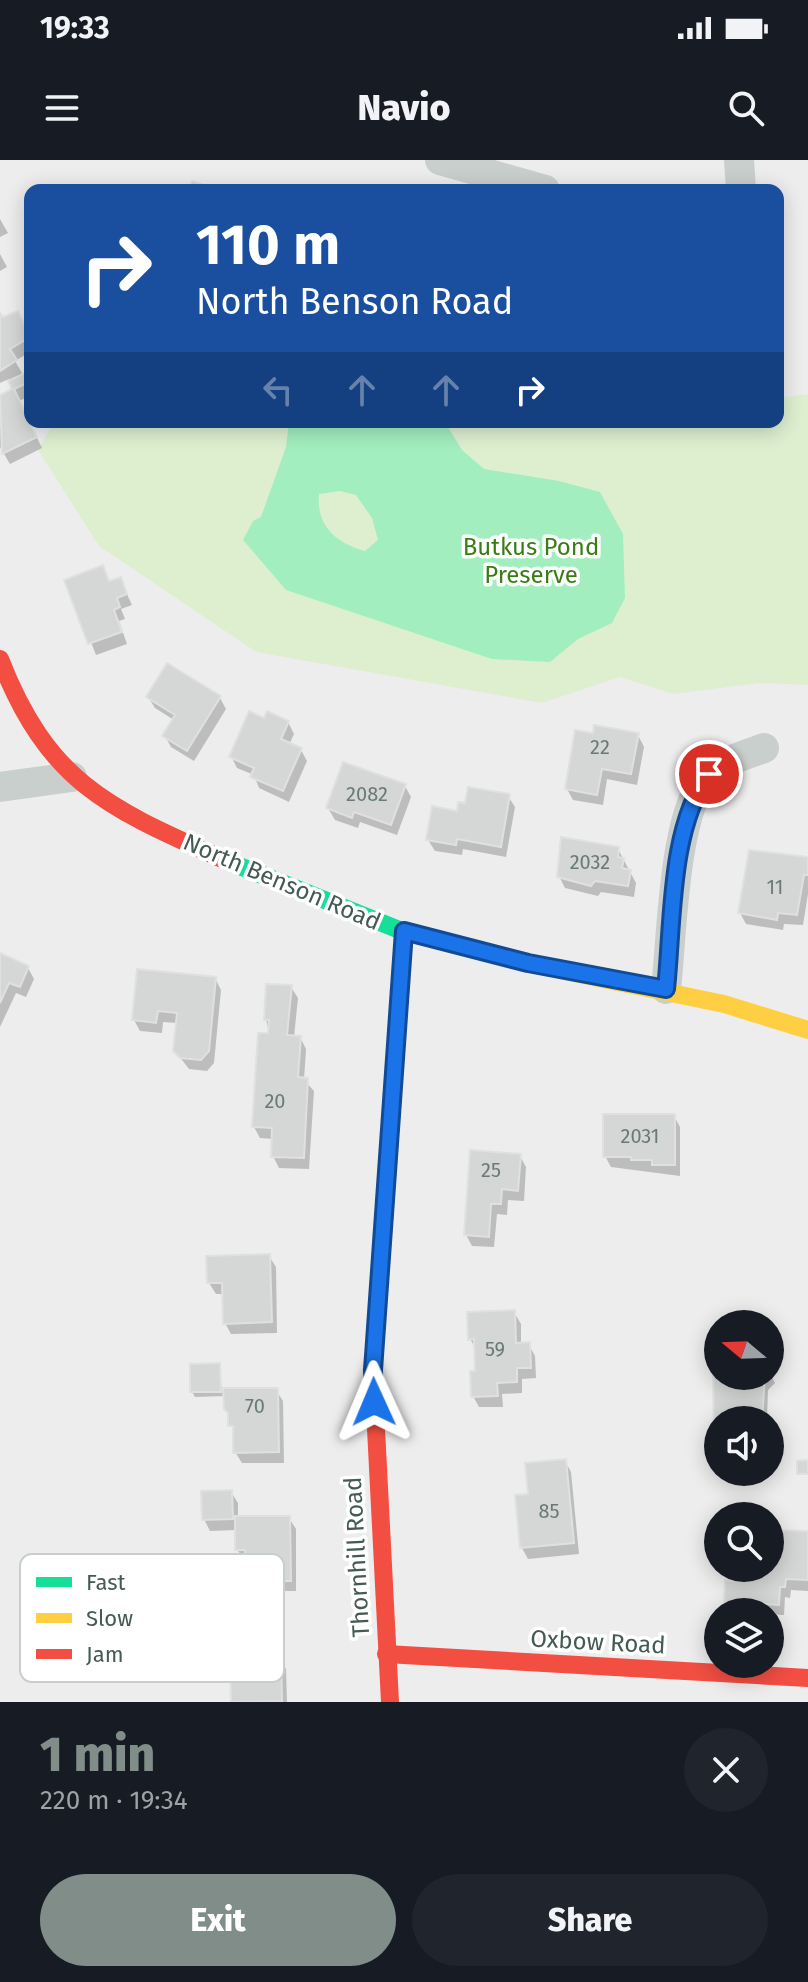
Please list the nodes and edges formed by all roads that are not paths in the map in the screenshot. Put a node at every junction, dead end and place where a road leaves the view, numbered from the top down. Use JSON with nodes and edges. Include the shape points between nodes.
{"nodes":[{"id":1,"x":440,"y":160,"type":"edge"},
{"id":2,"x":739,"y":160,"type":"edge"},
{"id":3,"x":524,"y":184,"type":"edge"},
{"id":4,"x":741,"y":184,"type":"edge"},
{"id":5,"x":0,"y":659,"type":"edge"},
{"id":6,"x":764,"y":748,"type":"dead end"},
{"id":7,"x":72,"y":777,"type":"junction"},
{"id":8,"x":0,"y":787,"type":"edge"},
{"id":9,"x":404,"y":931,"type":"junction"},
{"id":10,"x":666,"y":989,"type":"junction"},
{"id":11,"x":808,"y":1030,"type":"edge"},
{"id":12,"x":386,"y":1654,"type":"junction"},
{"id":13,"x":808,"y":1678,"type":"edge"},
{"id":14,"x":390,"y":1702,"type":"edge"}],
"edges":[{"from":1,"to":3,"type":"street"},
{"from":2,"to":4,"type":"street"},
{"from":5,"to":7,"type":"street","name":"North Benson Road","via":[[26,715]]},
{"from":6,"to":10,"type":"street","via":[[709,774],[691,804]]},
{"from":7,"to":8,"type":"street"},
{"from":7,"to":9,"type":"street","name":"North Benson Road","via":[[152,827],[300,894]]},
{"from":9,"to":10,"type":"street","name":"North Benson Road","via":[[528,963]]},
{"from":9,"to":12,"type":"street","name":"Thornhill Road","via":[[373,1370]]},
{"from":10,"to":11,"type":"street","name":"North Benson Road"},
{"from":12,"to":13,"type":"street","name":"Oxbow Road"},
{"from":12,"to":14,"type":"street","name":"Thornhill Road"}]}
